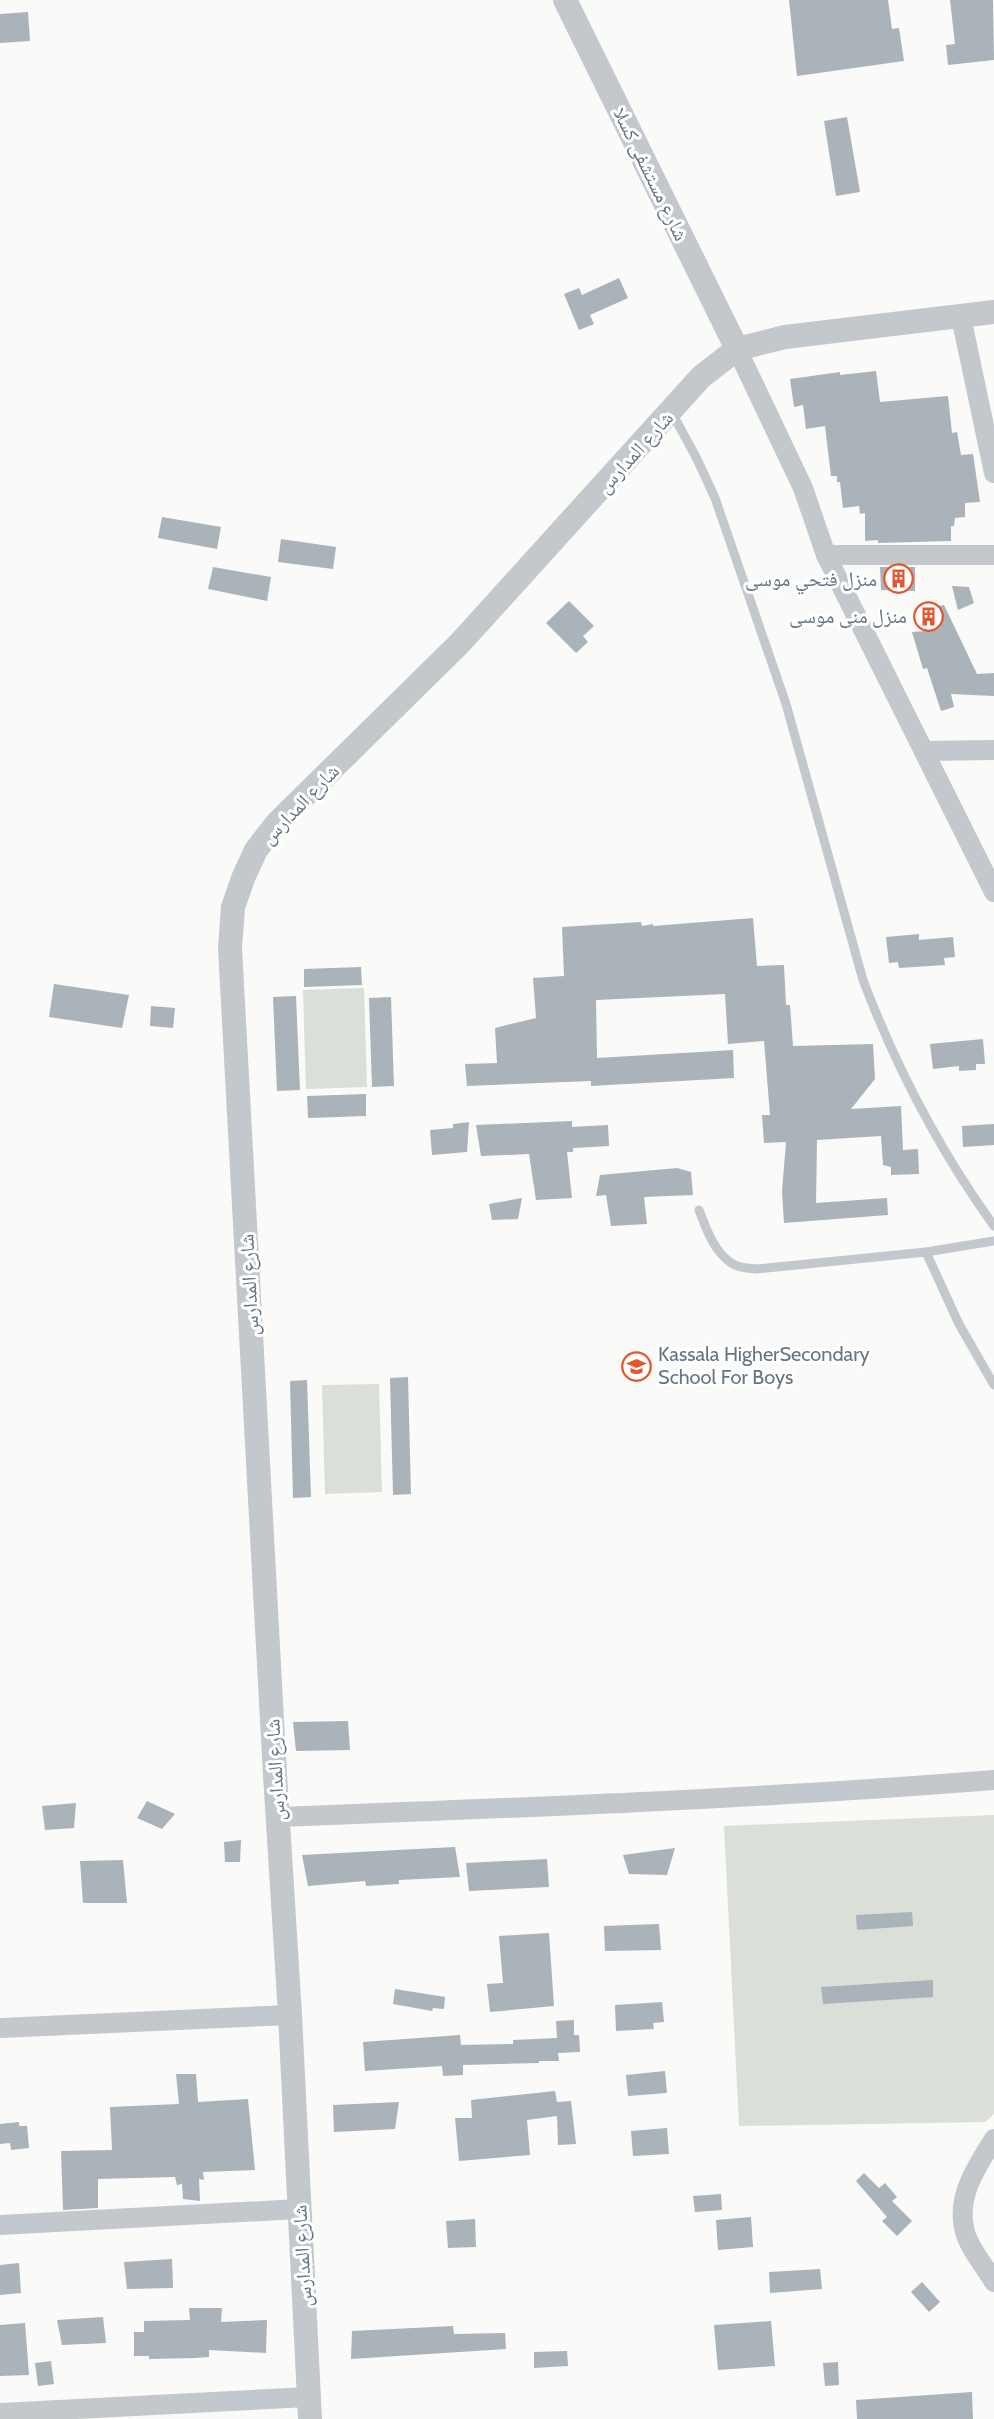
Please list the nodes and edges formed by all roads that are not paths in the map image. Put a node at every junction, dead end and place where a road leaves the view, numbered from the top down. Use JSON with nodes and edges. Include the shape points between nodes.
{"nodes":[{"id":1,"x":564,"y":0,"type":"edge"},
{"id":2,"x":994,"y":312,"type":"edge"},
{"id":3,"x":961,"y":317,"type":"junction"},
{"id":4,"x":737,"y":349,"type":"junction"},
{"id":5,"x":671,"y":411,"type":"junction"},
{"id":6,"x":994,"y":473,"type":"edge"},
{"id":7,"x":826,"y":555,"type":"junction"},
{"id":8,"x":994,"y":555,"type":"edge"},
{"id":9,"x":994,"y":750,"type":"edge"},
{"id":10,"x":924,"y":751,"type":"junction"},
{"id":11,"x":994,"y":892,"type":"edge"},
{"id":12,"x":699,"y":1210,"type":"dead end"},
{"id":13,"x":994,"y":1227,"type":"edge"},
{"id":14,"x":994,"y":1241,"type":"edge"},
{"id":15,"x":926,"y":1251,"type":"junction"},
{"id":16,"x":994,"y":1385,"type":"edge"},
{"id":17,"x":994,"y":1780,"type":"edge"},
{"id":18,"x":278,"y":1816,"type":"junction"},
{"id":19,"x":290,"y":2015,"type":"junction"},
{"id":20,"x":0,"y":2028,"type":"edge"},
{"id":21,"x":994,"y":2139,"type":"edge"},
{"id":22,"x":299,"y":2209,"type":"junction"},
{"id":23,"x":0,"y":2225,"type":"edge"},
{"id":24,"x":994,"y":2282,"type":"edge"},
{"id":25,"x":309,"y":2408,"type":"edge"},
{"id":26,"x":0,"y":2413,"type":"edge"},
{"id":27,"x":109,"y":2413,"type":"edge"}],
"edges":[{"from":1,"to":4,"type":"street","name":"شارع مستشفى كسلا"},
{"from":2,"to":3,"type":"street"},
{"from":3,"to":4,"type":"street","via":[[784,337]]},
{"from":3,"to":6,"type":"street"},
{"from":4,"to":5,"type":"street","name":"شارع المدارس","via":[[701,377]]},
{"from":4,"to":7,"type":"street","via":[[803,488]]},
{"from":5,"to":13,"type":"lane","via":[[715,498],[786,704],[863,980],[878,1019],[933,1131]]},
{"from":5,"to":18,"type":"street","name":"شارع المدارس","via":[[460,643],[277,823],[256,850],[233,907],[230,948]]},
{"from":7,"to":8,"type":"street"},
{"from":7,"to":10,"type":"street"},
{"from":9,"to":10,"type":"street"},
{"from":10,"to":11,"type":"street"},
{"from":12,"to":15,"type":"lane","via":[[722,1254],[733,1264],[757,1269]]},
{"from":14,"to":15,"type":"lane"},
{"from":15,"to":16,"type":"lane","via":[[959,1324]]},
{"from":17,"to":18,"type":"street","via":[[628,1804]]},
{"from":18,"to":19,"type":"street","name":"شارع المدارس"},
{"from":19,"to":20,"type":"street"},
{"from":19,"to":22,"type":"street","name":"شارع المدارس"},
{"from":21,"to":24,"type":"street","via":[[972,2175],[962,2206],[967,2238]]},
{"from":22,"to":23,"type":"street"},
{"from":22,"to":25,"type":"street","name":"شارع المدارس"},
{"from":25,"to":27,"type":"street"},
{"from":26,"to":27,"type":"street"}]}
